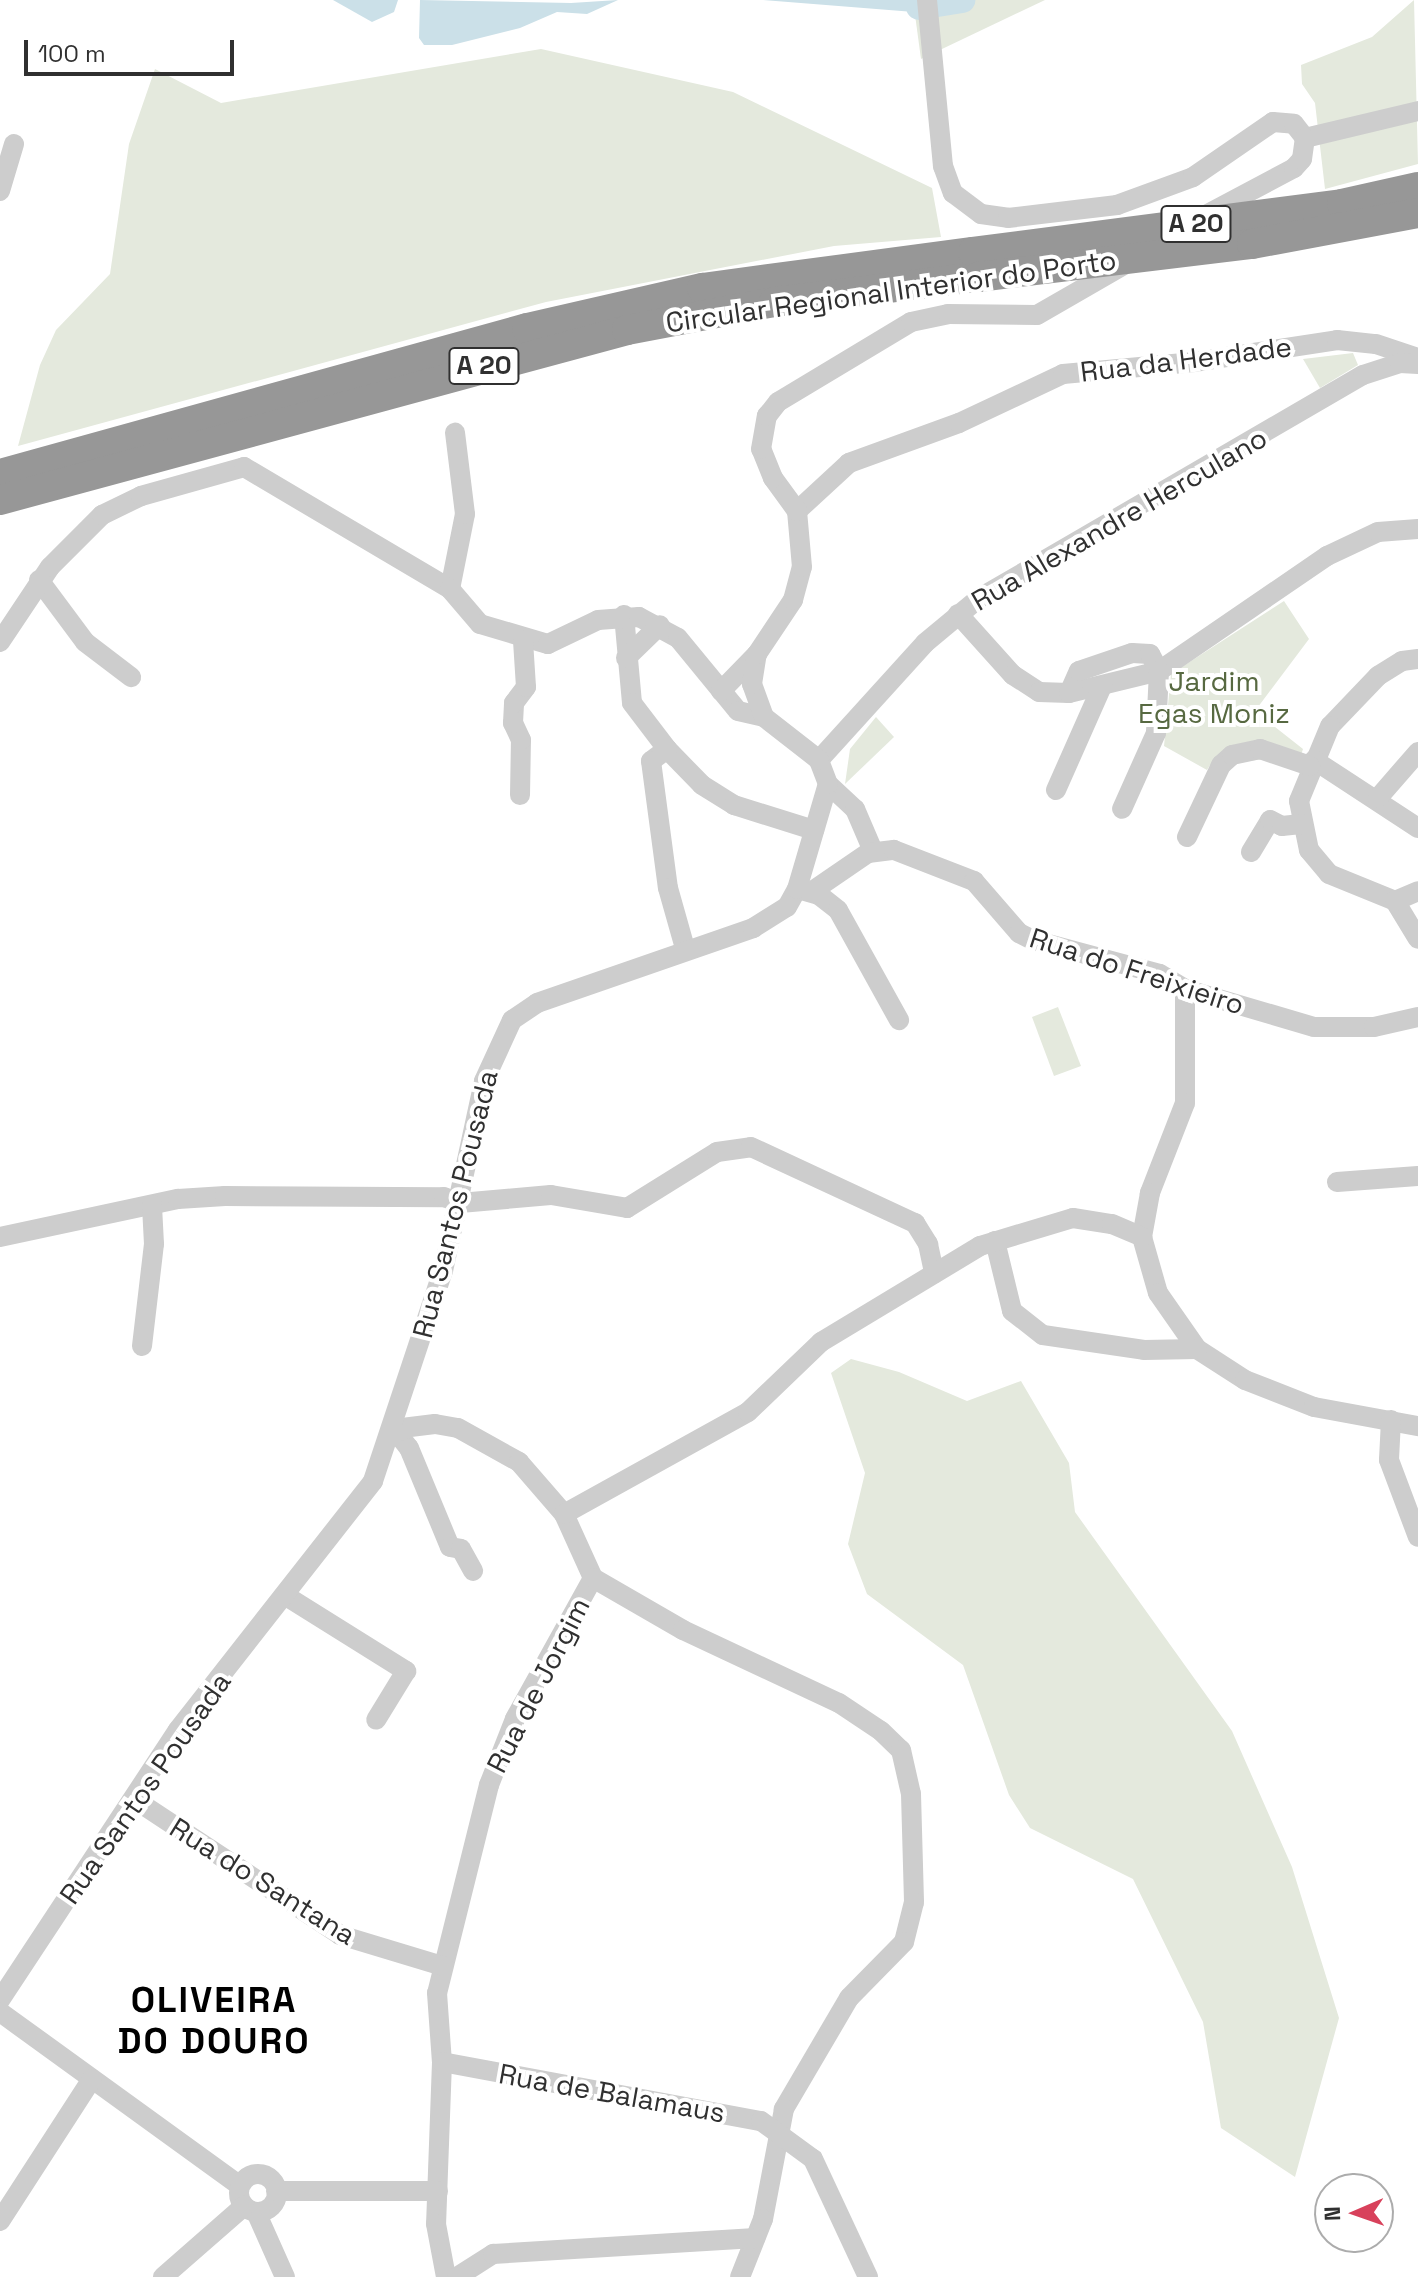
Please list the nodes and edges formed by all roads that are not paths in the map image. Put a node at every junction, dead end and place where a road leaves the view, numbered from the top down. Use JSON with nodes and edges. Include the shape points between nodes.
{"nodes":[{"id":1,"x":927,"y":6,"type":"edge"},
{"id":2,"x":1418,"y":111,"type":"edge"},
{"id":3,"x":1305,"y":138,"type":"junction"},
{"id":4,"x":14,"y":144,"type":"dead end"},
{"id":5,"x":1418,"y":187,"type":"edge"},
{"id":6,"x":0,"y":191,"type":"edge"},
{"id":7,"x":1418,"y":213,"type":"edge"},
{"id":8,"x":975,"y":264,"type":"junction"},
{"id":9,"x":1418,"y":361,"type":"edge"},
{"id":10,"x":455,"y":433,"type":"dead end"},
{"id":11,"x":0,"y":474,"type":"edge"},
{"id":12,"x":0,"y":500,"type":"edge"},
{"id":13,"x":797,"y":511,"type":"junction"},
{"id":14,"x":1418,"y":529,"type":"edge"},
{"id":15,"x":39,"y":580,"type":"junction"},
{"id":16,"x":450,"y":589,"type":"junction"},
{"id":17,"x":958,"y":614,"type":"junction"},
{"id":18,"x":624,"y":615,"type":"junction"},
{"id":19,"x":660,"y":625,"type":"junction"},
{"id":20,"x":523,"y":640,"type":"junction"},
{"id":21,"x":0,"y":642,"type":"edge"},
{"id":22,"x":757,"y":654,"type":"junction"},
{"id":23,"x":626,"y":658,"type":"junction"},
{"id":24,"x":1418,"y":659,"type":"edge"},
{"id":25,"x":1159,"y":671,"type":"junction"},
{"id":26,"x":131,"y":677,"type":"dead end"},
{"id":27,"x":1102,"y":686,"type":"junction"},
{"id":28,"x":721,"y":691,"type":"junction"},
{"id":29,"x":1069,"y":693,"type":"junction"},
{"id":30,"x":764,"y":717,"type":"junction"},
{"id":31,"x":667,"y":749,"type":"junction"},
{"id":32,"x":1418,"y":752,"type":"edge"},
{"id":33,"x":819,"y":760,"type":"junction"},
{"id":34,"x":1312,"y":763,"type":"junction"},
{"id":35,"x":828,"y":784,"type":"junction"},
{"id":36,"x":1056,"y":790,"type":"dead end"},
{"id":37,"x":520,"y":795,"type":"dead end"},
{"id":38,"x":1378,"y":798,"type":"junction"},
{"id":39,"x":1122,"y":809,"type":"dead end"},
{"id":40,"x":1415,"y":816,"type":"edge"},
{"id":41,"x":1301,"y":824,"type":"junction"},
{"id":42,"x":814,"y":830,"type":"junction"},
{"id":43,"x":1187,"y":837,"type":"dead end"},
{"id":44,"x":873,"y":851,"type":"junction"},
{"id":45,"x":1251,"y":852,"type":"dead end"},
{"id":46,"x":804,"y":890,"type":"junction"},
{"id":47,"x":1418,"y":891,"type":"edge"},
{"id":48,"x":1395,"y":901,"type":"junction"},
{"id":49,"x":1418,"y":939,"type":"edge"},
{"id":50,"x":685,"y":948,"type":"junction"},
{"id":51,"x":1185,"y":989,"type":"junction"},
{"id":52,"x":1418,"y":1017,"type":"edge"},
{"id":53,"x":899,"y":1020,"type":"dead end"},
{"id":54,"x":1418,"y":1176,"type":"edge"},
{"id":55,"x":1337,"y":1182,"type":"dead end"},
{"id":56,"x":460,"y":1203,"type":"junction"},
{"id":57,"x":152,"y":1205,"type":"junction"},
{"id":58,"x":0,"y":1237,"type":"edge"},
{"id":59,"x":1142,"y":1237,"type":"junction"},
{"id":60,"x":995,"y":1241,"type":"junction"},
{"id":61,"x":934,"y":1273,"type":"junction"},
{"id":62,"x":142,"y":1346,"type":"dead end"},
{"id":63,"x":1197,"y":1349,"type":"junction"},
{"id":64,"x":1391,"y":1420,"type":"junction"},
{"id":65,"x":1418,"y":1426,"type":"edge"},
{"id":66,"x":394,"y":1429,"type":"junction"},
{"id":67,"x":564,"y":1514,"type":"junction"},
{"id":68,"x":1418,"y":1537,"type":"edge"},
{"id":69,"x":473,"y":1571,"type":"dead end"},
{"id":70,"x":593,"y":1578,"type":"junction"},
{"id":71,"x":286,"y":1596,"type":"junction"},
{"id":72,"x":376,"y":1720,"type":"dead end"},
{"id":73,"x":134,"y":1799,"type":"junction"},
{"id":74,"x":443,"y":1966,"type":"junction"},
{"id":75,"x":0,"y":2000,"type":"edge"},
{"id":76,"x":0,"y":2012,"type":"edge"},
{"id":77,"x":442,"y":2062,"type":"junction"},
{"id":78,"x":92,"y":2079,"type":"junction"},
{"id":79,"x":780,"y":2131,"type":"junction"},
{"id":80,"x":276,"y":2191,"type":"junction"},
{"id":81,"x":438,"y":2191,"type":"junction"},
{"id":82,"x":247,"y":2201,"type":"junction"},
{"id":83,"x":0,"y":2221,"type":"edge"},
{"id":84,"x":756,"y":2238,"type":"junction"},
{"id":85,"x":163,"y":2277,"type":"edge"},
{"id":86,"x":285,"y":2277,"type":"edge"},
{"id":87,"x":446,"y":2277,"type":"edge"},
{"id":88,"x":457,"y":2277,"type":"edge"},
{"id":89,"x":740,"y":2277,"type":"edge"},
{"id":90,"x":868,"y":2277,"type":"edge"}],
"edges":[{"from":1,"to":3,"type":"street","via":[[943,166],[953,193],[981,214],[1008,218],[1117,205],[1193,177],[1273,122],[1294,124]]},
{"from":2,"to":3,"type":"street"},
{"from":3,"to":13,"type":"street","via":[[1302,159],[1294,168],[1228,200],[1048,312],[922,318],[778,402],[761,432],[761,449],[773,478]]},
{"from":4,"to":6,"type":"street"},
{"from":5,"to":8,"type":"highway","name":"Circular Regional Interior do Porto","number":"A 20","bridge":true},
{"from":7,"to":8,"type":"highway","name":"Circular Regional Interior do Porto","number":"A 20","bridge":true,"via":[[1252,244]]},
{"from":8,"to":11,"type":"highway","name":"Circular Regional Interior do Porto","number":"A 20","via":[[672,294],[527,328]]},
{"from":8,"to":12,"type":"highway","name":"Circular Regional Interior do Porto","number":"A 20","via":[[627,330]]},
{"from":9,"to":13,"type":"street","name":"Rua da Herdade","via":[[1376,344],[1337,340],[1063,374],[959,423],[849,463]]},
{"from":9,"to":17,"type":"street","name":"Rua Alexandre Herculano","via":[[1363,375]]},
{"from":10,"to":16,"type":"street","via":[[465,514]]},
{"from":13,"to":22,"type":"street","via":[[799,581],[789,608]]},
{"from":14,"to":25,"type":"street","via":[[1378,532],[1327,556]]},
{"from":15,"to":16,"type":"street","via":[[78,536],[117,506],[244,467]]},
{"from":15,"to":21,"type":"street"},
{"from":15,"to":26,"type":"street","via":[[85,642]]},
{"from":16,"to":20,"type":"street","via":[[480,624]]},
{"from":17,"to":29,"type":"street","via":[[1013,675],[1039,692]]},
{"from":17,"to":33,"type":"street","name":"Rua Alexandre Herculano"},
{"from":18,"to":19,"type":"street"},
{"from":18,"to":20,"type":"street","via":[[598,620],[548,644]]},
{"from":18,"to":23,"type":"street"},
{"from":19,"to":23,"type":"street"},
{"from":19,"to":28,"type":"street","via":[[678,638]]},
{"from":20,"to":37,"type":"street","via":[[526,687],[514,703],[513,723],[521,740]]},
{"from":22,"to":28,"type":"street"},
{"from":22,"to":30,"type":"street","via":[[752,684]]},
{"from":23,"to":31,"type":"street","via":[[632,703]]},
{"from":24,"to":34,"type":"street","via":[[1402,661],[1378,676],[1330,726]]},
{"from":25,"to":27,"type":"street"},
{"from":25,"to":29,"type":"street","via":[[1150,654],[1132,653],[1079,671]]},
{"from":25,"to":39,"type":"street","via":[[1156,733]]},
{"from":27,"to":29,"type":"street"},
{"from":27,"to":36,"type":"street"},
{"from":28,"to":30,"type":"street","via":[[738,711]]},
{"from":30,"to":33,"type":"street"},
{"from":31,"to":42,"type":"street","via":[[702,785],[734,805]]},
{"from":31,"to":50,"type":"street","via":[[651,761],[668,888]]},
{"from":32,"to":38,"type":"street"},
{"from":33,"to":35,"type":"street"},
{"from":34,"to":38,"type":"street"},
{"from":34,"to":41,"type":"street","via":[[1299,801]]},
{"from":34,"to":43,"type":"street","via":[[1260,749],[1232,755],[1221,765]]},
{"from":35,"to":42,"type":"street","name":"Rua Santos Pousada"},
{"from":35,"to":44,"type":"street","via":[[855,809]]},
{"from":38,"to":40,"type":"street"},
{"from":41,"to":45,"type":"street","via":[[1282,826],[1270,820]]},
{"from":41,"to":48,"type":"street","via":[[1309,850],[1329,874]]},
{"from":42,"to":46,"type":"street","name":"Rua Santos Pousada"},
{"from":44,"to":46,"type":"street"},
{"from":44,"to":51,"type":"street","name":"Rua do Freixieiro","via":[[908,854],[974,881],[1019,933],[1033,940],[1160,974]]},
{"from":46,"to":50,"type":"street","name":"Rua Santos Pousada","via":[[774,917],[735,935]]},
{"from":46,"to":53,"type":"street","via":[[838,910]]},
{"from":47,"to":48,"type":"street"},
{"from":48,"to":49,"type":"street"},
{"from":50,"to":56,"type":"street","name":"Rua Santos Pousada","via":[[537,1003],[512,1020],[484,1081],[467,1142]]},
{"from":51,"to":52,"type":"street","name":"Rua do Freixieiro","via":[[1314,1027],[1374,1027]]},
{"from":51,"to":59,"type":"street","via":[[1185,1103],[1150,1193]]},
{"from":54,"to":55,"type":"street"},
{"from":56,"to":57,"type":"street","via":[[444,1197],[308,1195],[225,1196]]},
{"from":56,"to":61,"type":"street","via":[[551,1195],[627,1208],[717,1152],[751,1147],[915,1223],[928,1244]]},
{"from":56,"to":66,"type":"street","name":"Rua Santos Pousada"},
{"from":57,"to":58,"type":"street"},
{"from":57,"to":62,"type":"street","via":[[154,1244]]},
{"from":59,"to":60,"type":"street","via":[[1112,1224],[1073,1218]]},
{"from":59,"to":63,"type":"street","via":[[1158,1293]]},
{"from":60,"to":61,"type":"street"},
{"from":60,"to":63,"type":"street","via":[[1012,1311],[1043,1335],[1144,1350]]},
{"from":61,"to":67,"type":"street","via":[[821,1342],[748,1412]]},
{"from":63,"to":64,"type":"street","via":[[1245,1380],[1314,1407]]},
{"from":64,"to":65,"type":"street"},
{"from":64,"to":68,"type":"street","via":[[1389,1460]]},
{"from":66,"to":67,"type":"street","name":"Rua de Jorgim","via":[[435,1424],[458,1428],[519,1462]]},
{"from":66,"to":69,"type":"street","via":[[409,1448],[450,1547],[461,1549]]},
{"from":66,"to":71,"type":"street","name":"Rua Santos Pousada","via":[[373,1481]]},
{"from":67,"to":70,"type":"street","name":"Rua de Jorgim"},
{"from":70,"to":74,"type":"street","name":"Rua de Jorgim","via":[[515,1719],[489,1785]]},
{"from":70,"to":79,"type":"street","via":[[683,1630],[839,1703],[901,1750],[911,1794],[914,1902],[904,1942],[849,1998],[784,2109]]},
{"from":71,"to":72,"type":"street","via":[[406,1671]]},
{"from":71,"to":73,"type":"street","name":"Rua Santos Pousada","via":[[178,1730]]},
{"from":73,"to":74,"type":"street","name":"Rua do Santana","via":[[340,1935]]},
{"from":73,"to":75,"type":"street","name":"Rua Santos Pousada"},
{"from":74,"to":77,"type":"street","name":"Rua de Jorgim","via":[[437,2006]]},
{"from":76,"to":78,"type":"street"},
{"from":77,"to":79,"type":"street","name":"Rua de Balamaus","via":[[685,2104],[761,2121]]},
{"from":77,"to":81,"type":"street","name":"Rua de Jorgim"},
{"from":78,"to":82,"type":"street"},
{"from":78,"to":83,"type":"street"},
{"from":79,"to":84,"type":"street"},
{"from":79,"to":90,"type":"street","name":"Rua de Balamaus","via":[[813,2159]]},
{"from":80,"to":81,"type":"street"},
{"from":80,"to":82,"type":"street","via":[[271,2206]]},
{"from":80,"to":82,"type":"street","via":[[260,2175]]},
{"from":81,"to":87,"type":"street","name":"Rua de Jorgim","via":[[438,2255]]},
{"from":82,"to":85,"type":"street"},
{"from":82,"to":86,"type":"street"},
{"from":84,"to":88,"type":"street","via":[[493,2254]]},
{"from":84,"to":89,"type":"street"}]}
